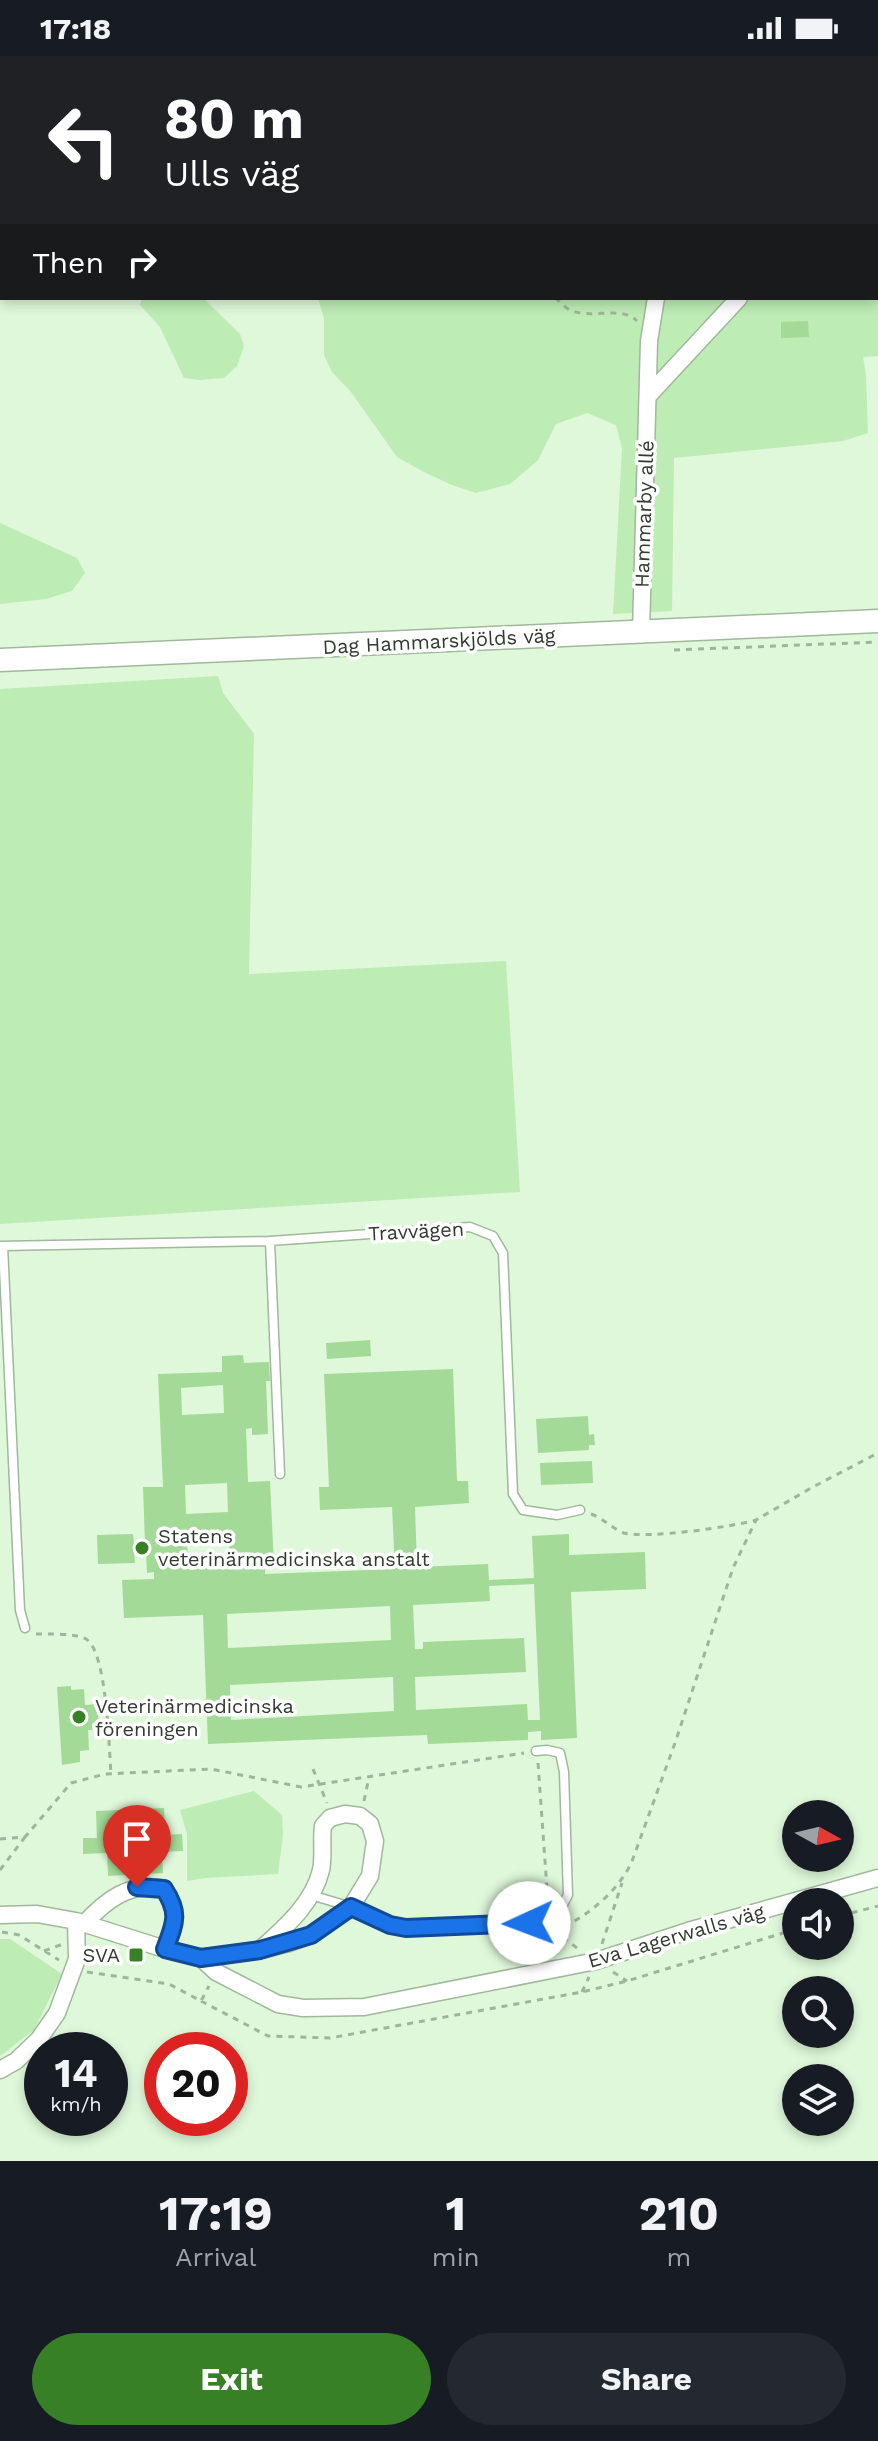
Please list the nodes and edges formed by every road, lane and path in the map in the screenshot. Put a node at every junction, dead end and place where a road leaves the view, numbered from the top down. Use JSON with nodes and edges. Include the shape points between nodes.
{"nodes":[{"id":1,"x":558,"y":300,"type":"edge"},
{"id":2,"x":656,"y":300,"type":"edge"},
{"id":3,"x":737,"y":300,"type":"edge"},
{"id":4,"x":651,"y":327,"type":"junction"},
{"id":5,"x":648,"y":396,"type":"junction"},
{"id":6,"x":878,"y":621,"type":"edge"},
{"id":7,"x":641,"y":632,"type":"junction"},
{"id":8,"x":0,"y":660,"type":"edge"},
{"id":9,"x":270,"y":1241,"type":"junction"},
{"id":10,"x":1,"y":1246,"type":"edge"},
{"id":11,"x":878,"y":1453,"type":"edge"},
{"id":12,"x":280,"y":1474,"type":"dead end"},
{"id":13,"x":580,"y":1510,"type":"joint"},
{"id":14,"x":756,"y":1520,"type":"junction"},
{"id":15,"x":25,"y":1628,"type":"joint"},
{"id":16,"x":536,"y":1751,"type":"junction"},
{"id":17,"x":313,"y":1769,"type":"dead end"},
{"id":18,"x":111,"y":1774,"type":"junction"},
{"id":19,"x":369,"y":1777,"type":"junction"},
{"id":20,"x":320,"y":1785,"type":"junction"},
{"id":21,"x":360,"y":1816,"type":"junction"},
{"id":22,"x":333,"y":1817,"type":"junction"},
{"id":23,"x":25,"y":1837,"type":"junction"},
{"id":24,"x":0,"y":1839,"type":"edge"},
{"id":25,"x":0,"y":1870,"type":"edge"},
{"id":26,"x":623,"y":1878,"type":"junction"},
{"id":27,"x":878,"y":1878,"type":"edge"},
{"id":28,"x":310,"y":1895,"type":"junction"},
{"id":29,"x":878,"y":1906,"type":"edge"},
{"id":30,"x":351,"y":1907,"type":"junction"},
{"id":31,"x":854,"y":1912,"type":"edge"},
{"id":32,"x":0,"y":1915,"type":"edge"},
{"id":33,"x":549,"y":1915,"type":"junction"},
{"id":34,"x":80,"y":1922,"type":"junction"},
{"id":35,"x":0,"y":1932,"type":"edge"},
{"id":36,"x":782,"y":1933,"type":"edge"},
{"id":37,"x":165,"y":1949,"type":"junction"},
{"id":38,"x":260,"y":1950,"type":"junction"},
{"id":39,"x":201,"y":1958,"type":"junction"},
{"id":40,"x":596,"y":1961,"type":"junction"},
{"id":41,"x":75,"y":1970,"type":"junction"},
{"id":42,"x":216,"y":1972,"type":"junction"},
{"id":43,"x":627,"y":1981,"type":"junction"},
{"id":44,"x":582,"y":1992,"type":"junction"},
{"id":45,"x":201,"y":2001,"type":"junction"},
{"id":46,"x":0,"y":2070,"type":"edge"}],
"edges":[{"from":1,"to":4,"type":"path","via":[[570,310],[620,312]]},
{"from":2,"to":4,"type":"street","name":"Hammarby allé"},
{"from":3,"to":5,"type":"street"},
{"from":4,"to":5,"type":"street","name":"Hammarby allé"},
{"from":5,"to":7,"type":"street","name":"Hammarby allé"},
{"from":6,"to":7,"type":"main road","name":"Dag Hammarskjölds väg"},
{"from":7,"to":8,"type":"main road","name":"Dag Hammarskjölds väg"},
{"from":9,"to":10,"type":"lane","name":"Travvägen"},
{"from":9,"to":12,"type":"lane"},
{"from":9,"to":13,"type":"lane","name":"Travvägen","via":[[470,1227],[493,1236],[503,1253],[513,1494],[523,1510],[557,1515]]},
{"from":10,"to":15,"type":"lane"},
{"from":11,"to":14,"type":"path"},
{"from":13,"to":14,"type":"path","via":[[620,1532],[642,1534]]},
{"from":14,"to":26,"type":"path","via":[[733,1568]]},
{"from":15,"to":18,"type":"path","via":[[35,1634],[81,1637],[92,1644],[104,1693]]},
{"from":16,"to":19,"type":"path"},
{"from":16,"to":33,"type":"path"},
{"from":16,"to":33,"type":"lane","via":[[560,1753],[564,1772],[568,1895]]},
{"from":17,"to":20,"type":"path"},
{"from":18,"to":20,"type":"path","via":[[211,1769],[301,1787]]},
{"from":18,"to":23,"type":"path","via":[[71,1783]]},
{"from":19,"to":20,"type":"path"},
{"from":19,"to":21,"type":"path"},
{"from":20,"to":22,"type":"path"},
{"from":21,"to":22,"type":"street"},
{"from":21,"to":30,"type":"street","via":[[370,1824],[374,1859]]},
{"from":22,"to":28,"type":"street","via":[[323,1826],[321,1869]]},
{"from":23,"to":24,"type":"path"},
{"from":23,"to":25,"type":"path"},
{"from":26,"to":40,"type":"path"},
{"from":26,"to":40,"type":"path","via":[[585,1916],[556,1932]]},
{"from":27,"to":40,"type":"street","name":"Eva Lagerwalls väg"},
{"from":28,"to":30,"type":"lane"},
{"from":28,"to":38,"type":"street","via":[[291,1922]]},
{"from":29,"to":31,"type":"path"},
{"from":30,"to":33,"type":"lane","via":[[406,1928],[529,1923]]},
{"from":30,"to":38,"type":"street","via":[[311,1935]]},
{"from":32,"to":34,"type":"street","via":[[37,1914]]},
{"from":34,"to":37,"type":"street"},
{"from":34,"to":37,"type":"street","via":[[123,1892],[164,1889],[175,1910]]},
{"from":34,"to":41,"type":"street"},
{"from":35,"to":41,"type":"path","via":[[19,1935]]},
{"from":36,"to":43,"type":"path"},
{"from":37,"to":39,"type":"street"},
{"from":38,"to":39,"type":"street"},
{"from":39,"to":42,"type":"street","name":"Eva Lagerwalls väg"},
{"from":40,"to":42,"type":"street","name":"Eva Lagerwalls väg","via":[[364,2007],[278,2004]]},
{"from":40,"to":43,"type":"path"},
{"from":40,"to":44,"type":"path"},
{"from":41,"to":45,"type":"path","via":[[169,1984]]},
{"from":41,"to":46,"type":"street","via":[[39,2039]]},
{"from":42,"to":45,"type":"path"},
{"from":43,"to":44,"type":"path"},
{"from":44,"to":45,"type":"path","via":[[330,2038],[268,2036]]}]}
